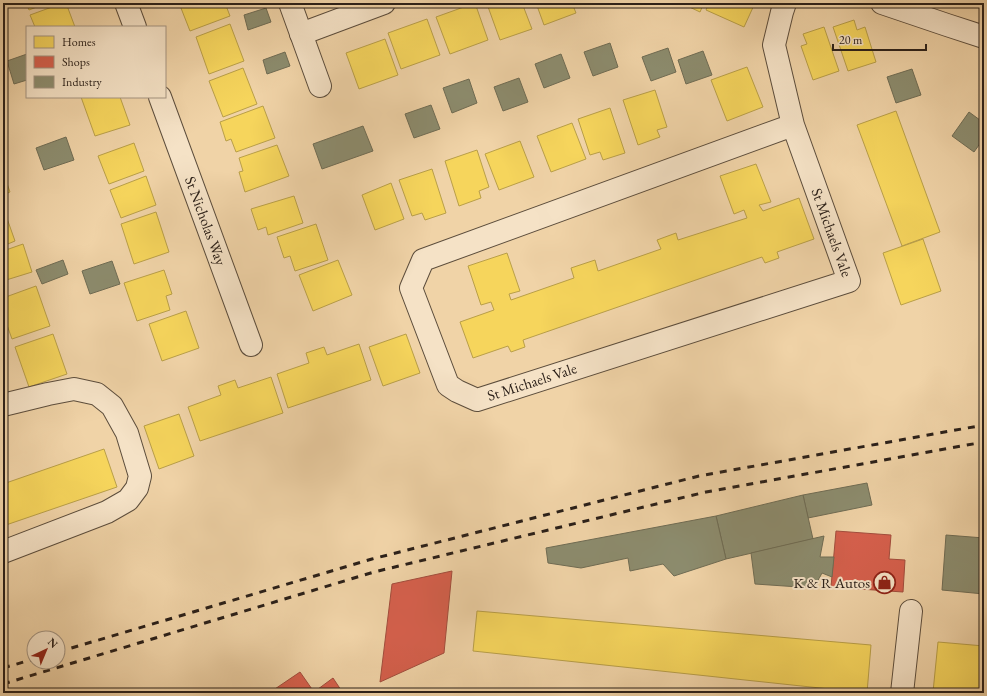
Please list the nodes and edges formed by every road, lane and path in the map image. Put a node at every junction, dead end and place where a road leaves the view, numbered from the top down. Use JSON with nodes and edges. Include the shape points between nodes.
{"nodes":[{"id":1,"x":126,"y":3,"type":"edge"},
{"id":2,"x":290,"y":3,"type":"edge"},
{"id":3,"x":384,"y":3,"type":"edge"},
{"id":4,"x":785,"y":3,"type":"edge"},
{"id":5,"x":882,"y":3,"type":"edge"},
{"id":6,"x":135,"y":26,"type":"edge"},
{"id":7,"x":301,"y":34,"type":"junction"},
{"id":8,"x":984,"y":37,"type":"edge"},
{"id":9,"x":320,"y":86,"type":"dead end"},
{"id":10,"x":160,"y":98,"type":"edge"},
{"id":11,"x":794,"y":125,"type":"junction"},
{"id":12,"x":251,"y":345,"type":"dead end"},
{"id":13,"x":3,"y":405,"type":"edge"},
{"id":14,"x":3,"y":552,"type":"edge"},
{"id":15,"x":911,"y":611,"type":"dead end"},
{"id":16,"x":902,"y":693,"type":"edge"}],
"edges":[{"from":1,"to":6,"type":"street"},
{"from":2,"to":7,"type":"street"},
{"from":3,"to":7,"type":"street"},
{"from":4,"to":11,"type":"street","name":"St Michaels Vale","via":[[774,45]]},
{"from":5,"to":8,"type":"street"},
{"from":7,"to":9,"type":"street"},
{"from":10,"to":12,"type":"street","name":"St Nicholas Way"},
{"from":11,"to":11,"type":"street","name":"St Michaels Vale","via":[[849,281],[477,400],[448,385],[411,288],[423,260]]},
{"from":13,"to":14,"type":"street","via":[[74,389],[97,394],[112,406],[127,433],[140,476],[137,488],[128,500],[107,512]]},
{"from":15,"to":16,"type":"street"}]}
